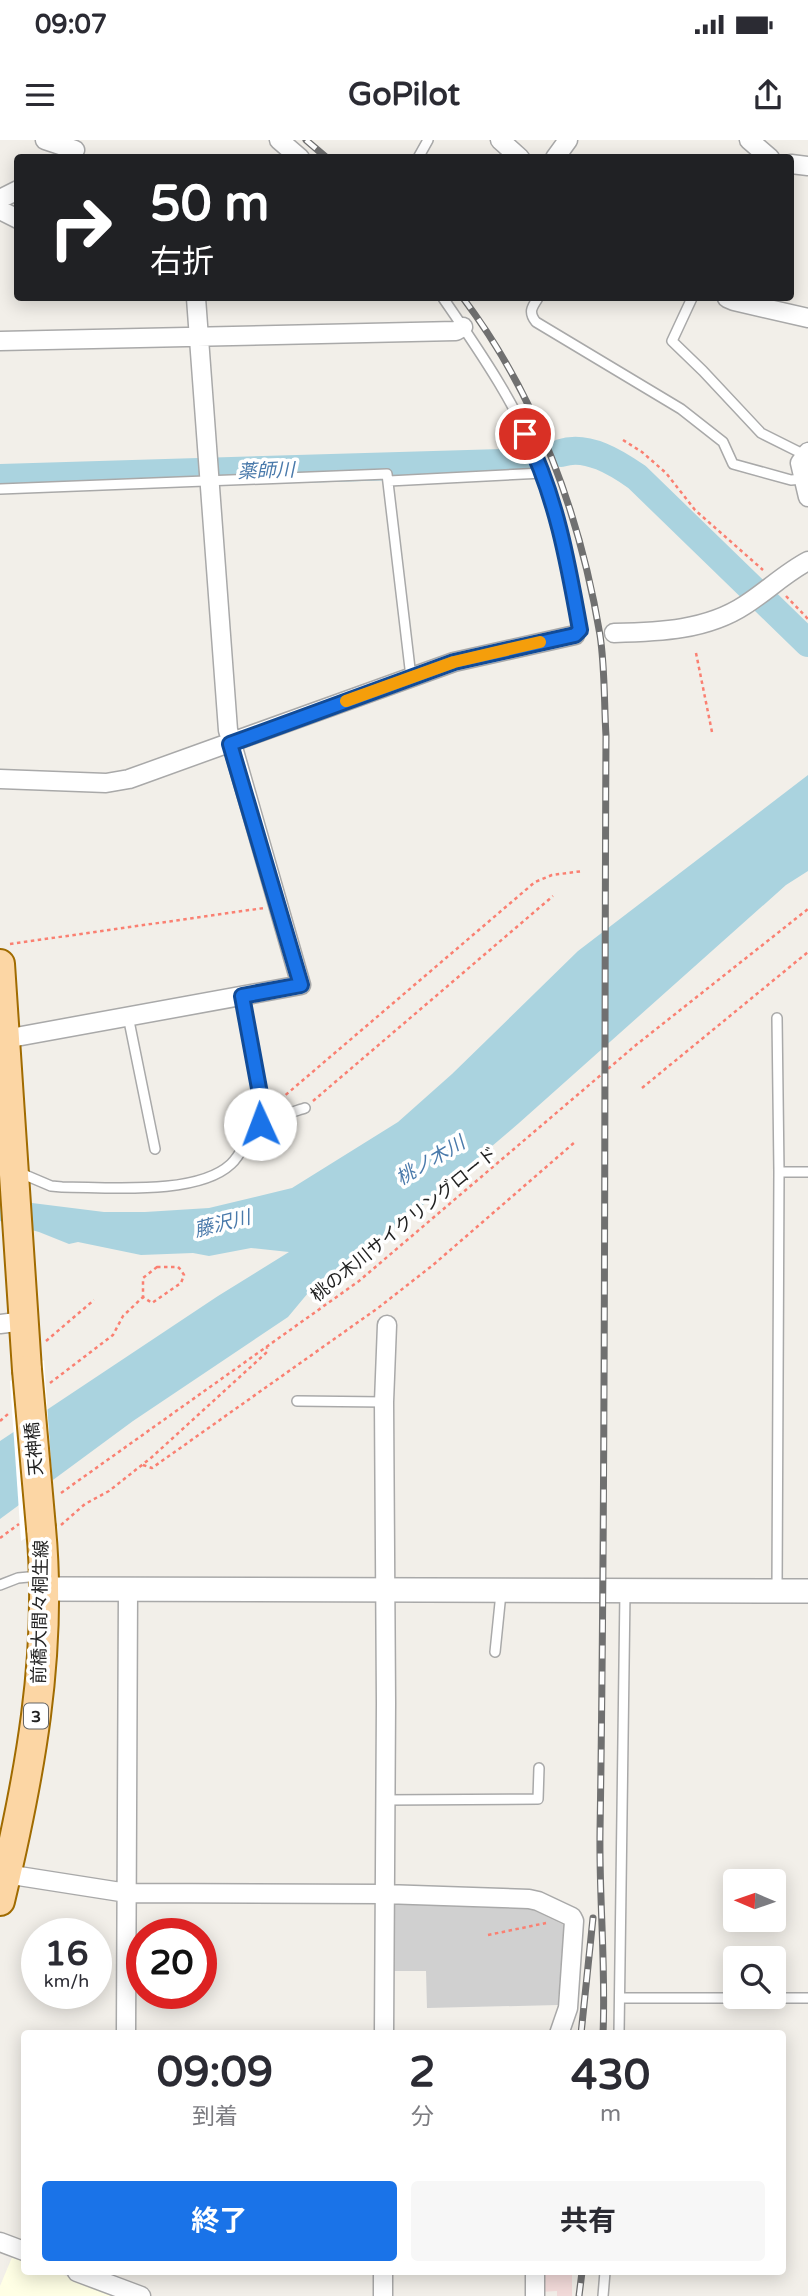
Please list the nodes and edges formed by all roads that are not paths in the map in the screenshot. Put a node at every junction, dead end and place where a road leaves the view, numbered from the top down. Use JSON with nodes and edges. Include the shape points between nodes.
{"nodes":[{"id":1,"x":45,"y":140,"type":"edge"},
{"id":2,"x":279,"y":140,"type":"edge"},
{"id":3,"x":500,"y":140,"type":"edge"},
{"id":4,"x":749,"y":140,"type":"edge"},
{"id":5,"x":76,"y":149,"type":"edge"},
{"id":6,"x":295,"y":154,"type":"edge"},
{"id":7,"x":516,"y":154,"type":"edge"},
{"id":8,"x":765,"y":154,"type":"edge"},
{"id":9,"x":197,"y":301,"type":"edge"},
{"id":10,"x":445,"y":301,"type":"edge"},
{"id":11,"x":536,"y":301,"type":"edge"},
{"id":12,"x":690,"y":301,"type":"edge"},
{"id":13,"x":734,"y":301,"type":"edge"},
{"id":14,"x":808,"y":318,"type":"edge"},
{"id":15,"x":463,"y":327,"type":"junction"},
{"id":16,"x":201,"y":337,"type":"junction"},
{"id":17,"x":0,"y":341,"type":"edge"},
{"id":18,"x":807,"y":454,"type":"edge"},
{"id":19,"x":543,"y":472,"type":"junction"},
{"id":20,"x":803,"y":479,"type":"junction"},
{"id":21,"x":210,"y":481,"type":"junction"},
{"id":22,"x":389,"y":481,"type":"junction"},
{"id":23,"x":0,"y":489,"type":"edge"},
{"id":24,"x":808,"y":497,"type":"edge"},
{"id":25,"x":808,"y":561,"type":"edge"},
{"id":26,"x":614,"y":633,"type":"dead end"},
{"id":27,"x":575,"y":635,"type":"joint"},
{"id":28,"x":411,"y":677,"type":"junction"},
{"id":29,"x":230,"y":744,"type":"junction"},
{"id":30,"x":0,"y":779,"type":"edge"},
{"id":31,"x":0,"y":964,"type":"edge"},
{"id":32,"x":242,"y":996,"type":"junction"},
{"id":33,"x":128,"y":1016,"type":"junction"},
{"id":34,"x":777,"y":1018,"type":"dead end"},
{"id":35,"x":5,"y":1038,"type":"junction"},
{"id":36,"x":4,"y":1104,"type":"edge"},
{"id":37,"x":306,"y":1108,"type":"road end"},
{"id":38,"x":261,"y":1119,"type":"junction"},
{"id":39,"x":155,"y":1149,"type":"dead end"},
{"id":40,"x":779,"y":1172,"type":"junction"},
{"id":41,"x":808,"y":1172,"type":"edge"},
{"id":42,"x":13,"y":1174,"type":"junction"},
{"id":43,"x":12,"y":1323,"type":"edge"},
{"id":44,"x":387,"y":1325,"type":"dead end"},
{"id":45,"x":297,"y":1401,"type":"dead end"},
{"id":46,"x":384,"y":1402,"type":"junction"},
{"id":47,"x":41,"y":1526,"type":"joint"},
{"id":48,"x":44,"y":1582,"type":"junction"},
{"id":49,"x":0,"y":1585,"type":"edge"},
{"id":50,"x":128,"y":1590,"type":"junction"},
{"id":51,"x":386,"y":1591,"type":"junction"},
{"id":52,"x":501,"y":1591,"type":"junction"},
{"id":53,"x":808,"y":1591,"type":"edge"},
{"id":54,"x":625,"y":1592,"type":"junction"},
{"id":55,"x":777,"y":1592,"type":"junction"},
{"id":56,"x":495,"y":1652,"type":"dead end"},
{"id":57,"x":539,"y":1768,"type":"dead end"},
{"id":58,"x":385,"y":1800,"type":"junction"},
{"id":59,"x":4,"y":1870,"type":"edge"},
{"id":60,"x":127,"y":1893,"type":"junction"},
{"id":61,"x":384,"y":1894,"type":"junction"},
{"id":62,"x":620,"y":1998,"type":"junction"},
{"id":63,"x":808,"y":1998,"type":"edge"},
{"id":64,"x":127,"y":2030,"type":"edge"},
{"id":65,"x":384,"y":2030,"type":"edge"},
{"id":66,"x":560,"y":2030,"type":"edge"},
{"id":67,"x":619,"y":2030,"type":"edge"},
{"id":68,"x":0,"y":2242,"type":"edge"},
{"id":69,"x":21,"y":2250,"type":"edge"},
{"id":70,"x":94,"y":2275,"type":"edge"},
{"id":71,"x":383,"y":2275,"type":"edge"},
{"id":72,"x":535,"y":2275,"type":"edge"},
{"id":73,"x":605,"y":2275,"type":"edge"},
{"id":74,"x":123,"y":2280,"type":"edge"},
{"id":75,"x":141,"y":2296,"type":"edge"},
{"id":76,"x":383,"y":2296,"type":"edge"},
{"id":77,"x":536,"y":2296,"type":"edge"},
{"id":78,"x":603,"y":2296,"type":"edge"}],
"edges":[{"from":1,"to":5,"type":"street"},
{"from":2,"to":6,"type":"street"},
{"from":3,"to":7,"type":"street"},
{"from":4,"to":8,"type":"street"},
{"from":9,"to":16,"type":"street"},
{"from":10,"to":15,"type":"lane"},
{"from":11,"to":20,"type":"lane","via":[[531,309],[536,322],[681,409],[723,442],[733,464]]},
{"from":12,"to":18,"type":"lane","via":[[672,341],[761,433]]},
{"from":13,"to":14,"type":"street"},
{"from":15,"to":16,"type":"street","via":[[456,331]]},
{"from":15,"to":19,"type":"lane","via":[[508,400]]},
{"from":16,"to":17,"type":"street"},
{"from":16,"to":21,"type":"street"},
{"from":18,"to":20,"type":"street","via":[[800,463]]},
{"from":19,"to":22,"type":"lane"},
{"from":19,"to":27,"type":"lane","via":[[570,576],[580,630]]},
{"from":20,"to":24,"type":"street"},
{"from":21,"to":22,"type":"lane","via":[[387,474]]},
{"from":21,"to":23,"type":"lane"},
{"from":21,"to":29,"type":"street"},
{"from":22,"to":28,"type":"lane"},
{"from":25,"to":26,"type":"street","via":[[719,619],[690,627]]},
{"from":27,"to":28,"type":"street","via":[[475,656]]},
{"from":28,"to":29,"type":"street"},
{"from":29,"to":30,"type":"street","via":[[148,774],[106,783]]},
{"from":29,"to":32,"type":"street","via":[[301,985]]},
{"from":31,"to":35,"type":"main road","number":"3"},
{"from":32,"to":33,"type":"street"},
{"from":32,"to":38,"type":"lane"},
{"from":33,"to":35,"type":"street"},
{"from":33,"to":39,"type":"lane"},
{"from":34,"to":40,"type":"lane"},
{"from":35,"to":36,"type":"main road","number":"3"},
{"from":36,"to":42,"type":"main road","number":"3"},
{"from":37,"to":38,"type":"lane"},
{"from":38,"to":42,"type":"lane","via":[[232,1164],[189,1184],[62,1187]]},
{"from":40,"to":41,"type":"lane"},
{"from":40,"to":55,"type":"lane"},
{"from":42,"to":43,"type":"main road","number":"3","via":[[16,1261]]},
{"from":43,"to":47,"type":"main road","name":"天神橋","number":"3","bridge":true,"via":[[35,1379]]},
{"from":44,"to":46,"type":"street"},
{"from":45,"to":46,"type":"lane"},
{"from":46,"to":51,"type":"street"},
{"from":47,"to":48,"type":"main road","name":"前橋大間々桐生線","number":"3"},
{"from":48,"to":49,"type":"lane","via":[[18,1578]]},
{"from":48,"to":50,"type":"street"},
{"from":48,"to":59,"type":"main road","name":"前橋大間々桐生線","number":"3","via":[[40,1690]]},
{"from":50,"to":51,"type":"street"},
{"from":50,"to":60,"type":"street"},
{"from":51,"to":52,"type":"street"},
{"from":51,"to":58,"type":"street"},
{"from":52,"to":54,"type":"street"},
{"from":52,"to":56,"type":"lane"},
{"from":53,"to":55,"type":"street"},
{"from":54,"to":55,"type":"street"},
{"from":54,"to":62,"type":"lane"},
{"from":57,"to":58,"type":"lane","via":[[538,1799]]},
{"from":58,"to":61,"type":"street"},
{"from":59,"to":60,"type":"street"},
{"from":60,"to":61,"type":"street"},
{"from":60,"to":64,"type":"street"},
{"from":61,"to":65,"type":"street"},
{"from":61,"to":66,"type":"street","via":[[529,1899],[572,1917],[568,2008]]},
{"from":62,"to":63,"type":"lane"},
{"from":62,"to":67,"type":"lane"},
{"from":68,"to":69,"type":"street"},
{"from":70,"to":74,"type":"street"},
{"from":71,"to":76,"type":"street"},
{"from":72,"to":77,"type":"street"},
{"from":73,"to":78,"type":"lane"},
{"from":74,"to":75,"type":"street"}]}
